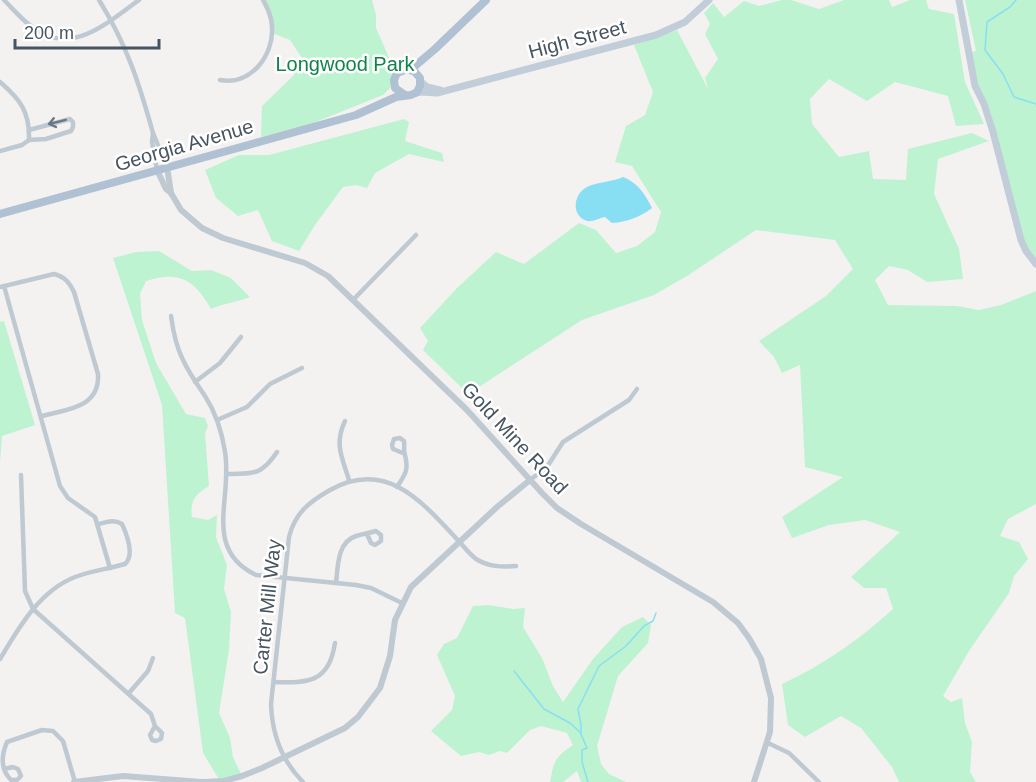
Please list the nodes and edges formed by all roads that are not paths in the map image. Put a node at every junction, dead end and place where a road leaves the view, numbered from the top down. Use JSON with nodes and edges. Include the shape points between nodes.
{"nodes":[{"id":1,"x":4,"y":0,"type":"edge"},
{"id":2,"x":99,"y":0,"type":"edge"},
{"id":3,"x":139,"y":0,"type":"edge"},
{"id":4,"x":263,"y":0,"type":"edge"},
{"id":5,"x":486,"y":0,"type":"edge"},
{"id":6,"x":709,"y":0,"type":"edge"},
{"id":7,"x":960,"y":4,"type":"edge"},
{"id":8,"x":111,"y":20,"type":"junction"},
{"id":9,"x":435,"y":49,"type":"junction"},
{"id":10,"x":408,"y":69,"type":"junction"},
{"id":11,"x":419,"y":78,"type":"junction"},
{"id":12,"x":220,"y":80,"type":"dead end"},
{"id":13,"x":0,"y":81,"type":"edge"},
{"id":14,"x":395,"y":88,"type":"junction"},
{"id":15,"x":445,"y":91,"type":"junction"},
{"id":16,"x":414,"y":94,"type":"junction"},
{"id":17,"x":405,"y":95,"type":"junction"},
{"id":18,"x":376,"y":107,"type":"junction"},
{"id":19,"x":29,"y":130,"type":"junction"},
{"id":20,"x":153,"y":133,"type":"junction"},
{"id":21,"x":29,"y":140,"type":"junction"},
{"id":22,"x":0,"y":151,"type":"edge"},
{"id":23,"x":167,"y":166,"type":"junction"},
{"id":24,"x":157,"y":170,"type":"junction"},
{"id":25,"x":171,"y":193,"type":"junction"},
{"id":26,"x":0,"y":214,"type":"edge"},
{"id":27,"x":416,"y":234,"type":"dead end"},
{"id":28,"x":1036,"y":264,"type":"edge"},
{"id":29,"x":2,"y":286,"type":"edge"},
{"id":30,"x":353,"y":300,"type":"junction"},
{"id":31,"x":171,"y":316,"type":"dead end"},
{"id":32,"x":241,"y":337,"type":"dead end"},
{"id":33,"x":302,"y":368,"type":"dead end"},
{"id":34,"x":195,"y":382,"type":"junction"},
{"id":35,"x":637,"y":389,"type":"dead end"},
{"id":36,"x":42,"y":416,"type":"junction"},
{"id":37,"x":217,"y":420,"type":"junction"},
{"id":38,"x":345,"y":421,"type":"dead end"},
{"id":39,"x":277,"y":452,"type":"dead end"},
{"id":40,"x":404,"y":453,"type":"dead end"},
{"id":41,"x":227,"y":474,"type":"junction"},
{"id":42,"x":21,"y":475,"type":"dead end"},
{"id":43,"x":349,"y":480,"type":"junction"},
{"id":44,"x":530,"y":480,"type":"junction"},
{"id":45,"x":397,"y":487,"type":"junction"},
{"id":46,"x":99,"y":524,"type":"junction"},
{"id":47,"x":367,"y":534,"type":"dead end"},
{"id":48,"x":459,"y":541,"type":"junction"},
{"id":49,"x":516,"y":566,"type":"dead end"},
{"id":50,"x":110,"y":568,"type":"junction"},
{"id":51,"x":285,"y":578,"type":"junction"},
{"id":52,"x":336,"y":583,"type":"junction"},
{"id":53,"x":402,"y":603,"type":"junction"},
{"id":54,"x":33,"y":609,"type":"junction"},
{"id":55,"x":335,"y":643,"type":"dead end"},
{"id":56,"x":153,"y":658,"type":"dead end"},
{"id":57,"x":0,"y":659,"type":"edge"},
{"id":58,"x":273,"y":682,"type":"junction"},
{"id":59,"x":129,"y":693,"type":"junction"},
{"id":60,"x":155,"y":726,"type":"dead end"},
{"id":61,"x":768,"y":743,"type":"junction"},
{"id":62,"x":284,"y":757,"type":"junction"},
{"id":63,"x":4,"y":769,"type":"dead end"},
{"id":64,"x":74,"y":782,"type":"edge"},
{"id":65,"x":220,"y":782,"type":"edge"},
{"id":66,"x":303,"y":782,"type":"edge"},
{"id":67,"x":754,"y":782,"type":"edge"},
{"id":68,"x":819,"y":782,"type":"edge"}],
"edges":[{"from":1,"to":8,"type":"street","via":[[31,26],[56,38],[87,35]]},
{"from":2,"to":8,"type":"street","name":"Gold Mine Road"},
{"from":3,"to":8,"type":"street"},
{"from":4,"to":12,"type":"street","via":[[272,26],[269,49],[251,74]]},
{"from":5,"to":9,"type":"main road"},
{"from":6,"to":15,"type":"main road","name":"High Street","via":[[685,22],[662,33]]},
{"from":7,"to":28,"type":"main road","via":[[975,86],[991,124],[1021,240]]},
{"from":8,"to":20,"type":"street","name":"Gold Mine Road","via":[[138,77]]},
{"from":9,"to":10,"type":"main road"},
{"from":9,"to":11,"type":"main road","via":[[422,65]]},
{"from":10,"to":11,"type":"main road"},
{"from":10,"to":14,"type":"main road","via":[[398,73]]},
{"from":11,"to":15,"type":"main road","via":[[428,87]]},
{"from":11,"to":16,"type":"main road","via":[[419,89]]},
{"from":13,"to":19,"type":"street","via":[[23,106]]},
{"from":14,"to":17,"type":"main road"},
{"from":14,"to":18,"type":"main road","name":"Georgia Avenue"},
{"from":15,"to":16,"type":"main road","name":"High Street"},
{"from":16,"to":17,"type":"main road"},
{"from":17,"to":18,"type":"main road","name":"Georgia Avenue"},
{"from":18,"to":23,"type":"main road","name":"Georgia Avenue"},
{"from":19,"to":21,"type":"street"},
{"from":21,"to":19,"type":"street","one_way":true,"via":[[46,140],[71,131],[73,122],[63,120]]},
{"from":20,"to":23,"type":"street","name":"Gold Mine Road"},
{"from":20,"to":24,"type":"street","name":"Gold Mine Road"},
{"from":21,"to":22,"type":"street"},
{"from":23,"to":24,"type":"main road","name":"Georgia Avenue"},
{"from":23,"to":25,"type":"street","name":"Gold Mine Road"},
{"from":24,"to":25,"type":"street","name":"Gold Mine Road"},
{"from":24,"to":26,"type":"main road","name":"Georgia Avenue"},
{"from":25,"to":30,"type":"street","name":"Gold Mine Road","via":[[184,213],[202,228],[312,266]]},
{"from":27,"to":30,"type":"street"},
{"from":29,"to":36,"type":"street"},
{"from":29,"to":36,"type":"street","via":[[54,274],[70,283],[77,302],[98,374],[96,389],[81,405]]},
{"from":30,"to":44,"type":"street","name":"Gold Mine Road","via":[[475,417]]},
{"from":31,"to":34,"type":"street","via":[[178,349]]},
{"from":32,"to":34,"type":"street","via":[[220,363]]},
{"from":33,"to":37,"type":"street","via":[[270,384],[247,407]]},
{"from":34,"to":37,"type":"street"},
{"from":35,"to":44,"type":"street","via":[[629,400],[563,442],[547,466]]},
{"from":36,"to":46,"type":"street","via":[[63,492],[89,511]]},
{"from":37,"to":41,"type":"street"},
{"from":38,"to":43,"type":"street","via":[[338,446]]},
{"from":39,"to":41,"type":"street","via":[[266,468],[258,472]]},
{"from":40,"to":45,"type":"street","via":[[408,463]]},
{"from":41,"to":51,"type":"street","via":[[222,522],[228,550],[239,564],[256,575]]},
{"from":42,"to":54,"type":"street","via":[[25,591]]},
{"from":43,"to":45,"type":"street","name":"Carter Mill Way","via":[[374,479]]},
{"from":43,"to":51,"type":"street","name":"Carter Mill Way","via":[[312,500],[297,516],[289,537]]},
{"from":44,"to":48,"type":"street"},
{"from":44,"to":61,"type":"street","name":"Gold Mine Road","via":[[572,519],[713,602],[738,623],[758,652],[768,680],[772,713]]},
{"from":45,"to":48,"type":"street","name":"Carter Mill Way","via":[[425,505]]},
{"from":46,"to":50,"type":"street"},
{"from":46,"to":50,"type":"street","via":[[122,524],[128,545],[128,562]]},
{"from":47,"to":52,"type":"street","via":[[350,539],[344,546]]},
{"from":48,"to":49,"type":"street","name":"Carter Mill Way","via":[[476,559],[491,566]]},
{"from":48,"to":53,"type":"street","via":[[417,580]]},
{"from":50,"to":54,"type":"street","via":[[67,580]]},
{"from":51,"to":52,"type":"street"},
{"from":51,"to":58,"type":"street","name":"Carter Mill Way"},
{"from":52,"to":53,"type":"street","via":[[371,588]]},
{"from":53,"to":62,"type":"street","via":[[395,620],[387,670],[371,703],[345,728]]},
{"from":54,"to":57,"type":"street"},
{"from":54,"to":59,"type":"street"},
{"from":55,"to":58,"type":"street","via":[[330,664],[320,676],[303,682]]},
{"from":56,"to":59,"type":"street","via":[[148,671]]},
{"from":58,"to":62,"type":"street","name":"Carter Mill Way","via":[[273,728]]},
{"from":59,"to":60,"type":"street","via":[[151,714]]},
{"from":61,"to":67,"type":"street","name":"Gold Mine Road"},
{"from":61,"to":68,"type":"street","via":[[789,753]]},
{"from":62,"to":65,"type":"street"},
{"from":62,"to":66,"type":"street","name":"Carter Mill Way"},
{"from":63,"to":64,"type":"street","via":[[1,760],[7,742],[48,729],[63,741]]},
{"from":64,"to":65,"type":"street","via":[[123,776]]}]}
